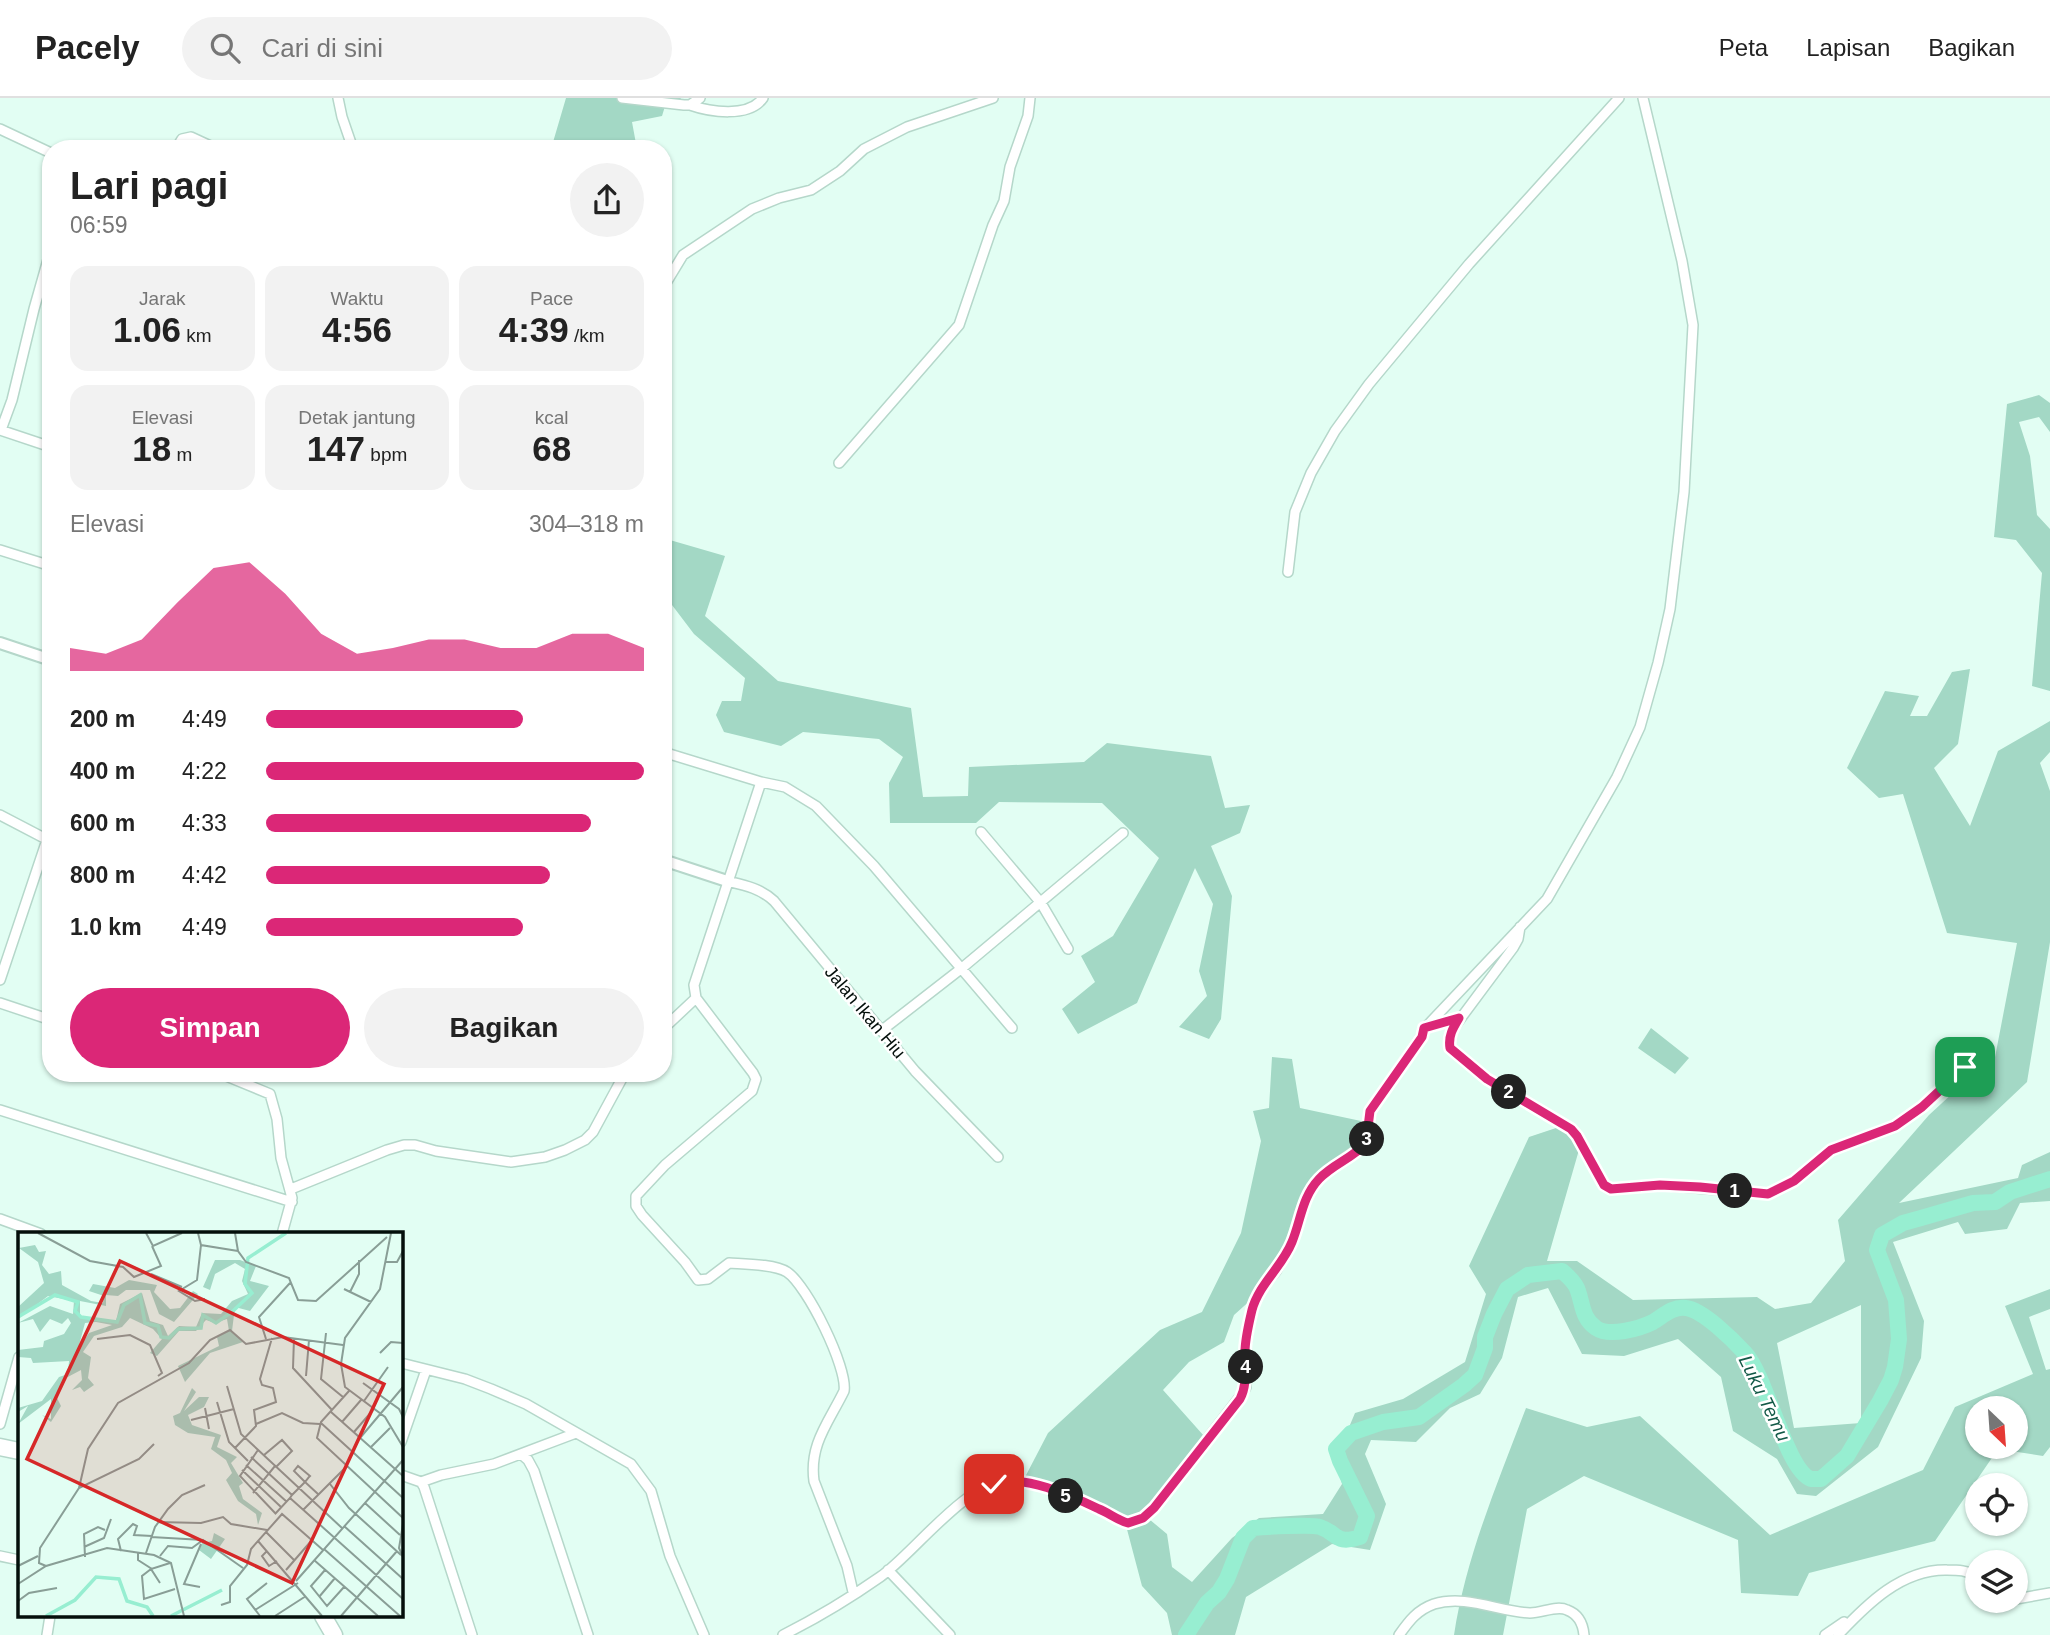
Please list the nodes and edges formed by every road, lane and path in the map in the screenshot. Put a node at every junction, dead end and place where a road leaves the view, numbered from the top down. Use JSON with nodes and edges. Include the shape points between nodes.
{"nodes":[{"id":1,"x":338,"y":98,"type":"edge"},
{"id":2,"x":622,"y":98,"type":"edge"},
{"id":3,"x":700,"y":98,"type":"edge"},
{"id":4,"x":763,"y":98,"type":"edge"},
{"id":5,"x":993,"y":98,"type":"edge"},
{"id":6,"x":1030,"y":98,"type":"edge"},
{"id":7,"x":1619,"y":98,"type":"edge"},
{"id":8,"x":1643,"y":98,"type":"edge"},
{"id":9,"x":684,"y":102,"type":"edge"},
{"id":10,"x":0,"y":129,"type":"edge"},
{"id":11,"x":181,"y":140,"type":"edge"},
{"id":12,"x":199,"y":140,"type":"edge"},
{"id":13,"x":350,"y":140,"type":"edge"},
{"id":14,"x":42,"y":149,"type":"edge"},
{"id":15,"x":672,"y":273,"type":"edge"},
{"id":16,"x":42,"y":281,"type":"edge"},
{"id":17,"x":0,"y":430,"type":"edge"},
{"id":18,"x":42,"y":444,"type":"edge"},
{"id":19,"x":839,"y":463,"type":"dead end"},
{"id":20,"x":0,"y":550,"type":"edge"},
{"id":21,"x":42,"y":563,"type":"edge"},
{"id":22,"x":1288,"y":572,"type":"dead end"},
{"id":23,"x":0,"y":643,"type":"edge"},
{"id":24,"x":42,"y":657,"type":"edge"},
{"id":25,"x":672,"y":755,"type":"edge"},
{"id":26,"x":761,"y":782,"type":"junction"},
{"id":27,"x":0,"y":816,"type":"edge"},
{"id":28,"x":981,"y":832,"type":"dead end"},
{"id":29,"x":1123,"y":833,"type":"dead end"},
{"id":30,"x":42,"y":837,"type":"edge"},
{"id":31,"x":42,"y":851,"type":"edge"},
{"id":32,"x":672,"y":863,"type":"edge"},
{"id":33,"x":727,"y":881,"type":"junction"},
{"id":34,"x":1041,"y":903,"type":"junction"},
{"id":35,"x":1520,"y":925,"type":"junction"},
{"id":36,"x":1068,"y":949,"type":"dead end"},
{"id":37,"x":962,"y":968,"type":"junction"},
{"id":38,"x":0,"y":981,"type":"edge"},
{"id":39,"x":696,"y":998,"type":"junction"},
{"id":40,"x":0,"y":1003,"type":"edge"},
{"id":41,"x":42,"y":1017,"type":"edge"},
{"id":42,"x":1459,"y":1018,"type":"junction"},
{"id":43,"x":672,"y":1021,"type":"edge"},
{"id":44,"x":1012,"y":1028,"type":"dead end"},
{"id":45,"x":1424,"y":1028,"type":"junction"},
{"id":46,"x":881,"y":1031,"type":"junction"},
{"id":47,"x":1965,"y":1067,"type":"dead end"},
{"id":48,"x":241,"y":1082,"type":"edge"},
{"id":49,"x":620,"y":1082,"type":"edge"},
{"id":50,"x":0,"y":1110,"type":"edge"},
{"id":51,"x":998,"y":1157,"type":"dead end"},
{"id":52,"x":291,"y":1189,"type":"junction"},
{"id":53,"x":292,"y":1202,"type":"junction"},
{"id":54,"x":0,"y":1219,"type":"edge"},
{"id":55,"x":36,"y":1232,"type":"edge"},
{"id":56,"x":283,"y":1232,"type":"edge"},
{"id":57,"x":18,"y":1361,"type":"edge"},
{"id":58,"x":402,"y":1363,"type":"edge"},
{"id":59,"x":426,"y":1370,"type":"junction"},
{"id":60,"x":0,"y":1424,"type":"edge"},
{"id":61,"x":576,"y":1433,"type":"junction"},
{"id":62,"x":402,"y":1440,"type":"edge"},
{"id":63,"x":0,"y":1447,"type":"edge"},
{"id":64,"x":18,"y":1451,"type":"edge"},
{"id":65,"x":521,"y":1454,"type":"junction"},
{"id":66,"x":402,"y":1475,"type":"edge"},
{"id":67,"x":421,"y":1482,"type":"junction"},
{"id":68,"x":0,"y":1556,"type":"edge"},
{"id":69,"x":18,"y":1560,"type":"edge"},
{"id":70,"x":888,"y":1570,"type":"junction"},
{"id":71,"x":1965,"y":1571,"type":"edge"},
{"id":72,"x":853,"y":1592,"type":"junction"},
{"id":73,"x":2050,"y":1593,"type":"edge"},
{"id":74,"x":2028,"y":1597,"type":"edge"},
{"id":75,"x":1860,"y":1612,"type":"junction"},
{"id":76,"x":324,"y":1618,"type":"edge"},
{"id":77,"x":334,"y":1635,"type":"edge"},
{"id":78,"x":472,"y":1635,"type":"edge"},
{"id":79,"x":588,"y":1635,"type":"edge"},
{"id":80,"x":704,"y":1635,"type":"edge"},
{"id":81,"x":783,"y":1635,"type":"edge"},
{"id":82,"x":950,"y":1635,"type":"edge"},
{"id":83,"x":1399,"y":1635,"type":"edge"},
{"id":84,"x":1584,"y":1635,"type":"edge"},
{"id":85,"x":1825,"y":1635,"type":"edge"},
{"id":86,"x":1838,"y":1635,"type":"edge"}],
"edges":[{"from":1,"to":13,"type":"street"},
{"from":2,"to":9,"type":"street"},
{"from":3,"to":9,"type":"street"},
{"from":4,"to":9,"type":"street","via":[[743,110],[710,111]]},
{"from":5,"to":15,"type":"street","via":[[907,127],[864,149],[811,190],[752,209],[683,255]]},
{"from":6,"to":19,"type":"street","via":[[1004,201],[959,326]]},
{"from":7,"to":22,"type":"street","via":[[1469,264],[1335,431],[1295,512]]},
{"from":8,"to":35,"type":"street","via":[[1693,325],[1684,492],[1670,609],[1640,727],[1617,777],[1547,899]]},
{"from":10,"to":14,"type":"street"},
{"from":11,"to":12,"type":"street","via":[[191,136]]},
{"from":16,"to":17,"type":"street"},
{"from":17,"to":18,"type":"street"},
{"from":20,"to":21,"type":"street"},
{"from":23,"to":24,"type":"street"},
{"from":25,"to":26,"type":"street"},
{"from":26,"to":33,"type":"street"},
{"from":26,"to":37,"type":"street","via":[[785,787],[816,806]]},
{"from":27,"to":30,"type":"street"},
{"from":28,"to":34,"type":"street"},
{"from":29,"to":34,"type":"street"},
{"from":31,"to":38,"type":"street"},
{"from":32,"to":33,"type":"street"},
{"from":33,"to":39,"type":"street","via":[[695,980]]},
{"from":33,"to":46,"type":"street","name":"Jalan Ikan Hiu","via":[[766,894]]},
{"from":34,"to":36,"type":"street"},
{"from":34,"to":37,"type":"street"},
{"from":35,"to":42,"type":"street","via":[[1518,939],[1498,971]]},
{"from":35,"to":45,"type":"street"},
{"from":37,"to":44,"type":"street"},
{"from":37,"to":46,"type":"street"},
{"from":39,"to":43,"type":"street"},
{"from":39,"to":72,"type":"street","via":[[753,1073],[755,1084],[641,1188],[636,1206],[698,1280],[708,1279],[729,1263],[773,1268],[786,1271],[808,1298],[834,1347],[845,1381],[815,1448],[813,1468]]},
{"from":40,"to":41,"type":"street"},
{"from":42,"to":45,"type":"street"},
{"from":42,"to":47,"type":"street","via":[[1450,1048],[1487,1079],[1571,1129],[1604,1185],[1611,1189],[1660,1185],[1768,1194],[1794,1181],[1831,1150],[1895,1126]]},
{"from":45,"to":70,"type":"street","via":[[1370,1111],[1366,1143],[1324,1173],[1309,1191],[1292,1242],[1259,1291],[1251,1313],[1245,1349],[1246,1387],[1240,1399],[1154,1508],[1128,1523],[1041,1486],[1002,1481],[956,1507]]},
{"from":46,"to":51,"type":"street","name":"Jalan Ikan Hiu"},
{"from":48,"to":52,"type":"street","via":[[270,1094]]},
{"from":49,"to":52,"type":"street","via":[[585,1140],[545,1157],[511,1162],[404,1146]]},
{"from":50,"to":53,"type":"street"},
{"from":52,"to":53,"type":"street"},
{"from":53,"to":56,"type":"street"},
{"from":54,"to":55,"type":"street"},
{"from":57,"to":60,"type":"street"},
{"from":58,"to":59,"type":"street"},
{"from":59,"to":61,"type":"street","via":[[491,1389]]},
{"from":59,"to":62,"type":"street"},
{"from":61,"to":65,"type":"street"},
{"from":61,"to":80,"type":"street","via":[[631,1464],[645,1480],[674,1569]]},
{"from":63,"to":64,"type":"highway"},
{"from":65,"to":67,"type":"street"},
{"from":65,"to":79,"type":"street","via":[[534,1471]]},
{"from":66,"to":67,"type":"street"},
{"from":67,"to":78,"type":"street"},
{"from":68,"to":69,"type":"street"},
{"from":70,"to":72,"type":"street"},
{"from":70,"to":82,"type":"street"},
{"from":71,"to":75,"type":"street","via":[[1930,1570],[1910,1576]]},
{"from":72,"to":81,"type":"street"},
{"from":73,"to":74,"type":"street"},
{"from":75,"to":85,"type":"street"},
{"from":75,"to":86,"type":"street"},
{"from":76,"to":77,"type":"highway"},
{"from":83,"to":84,"type":"street","via":[[1423,1609],[1451,1601],[1516,1613],[1562,1608],[1579,1618]]}]}
